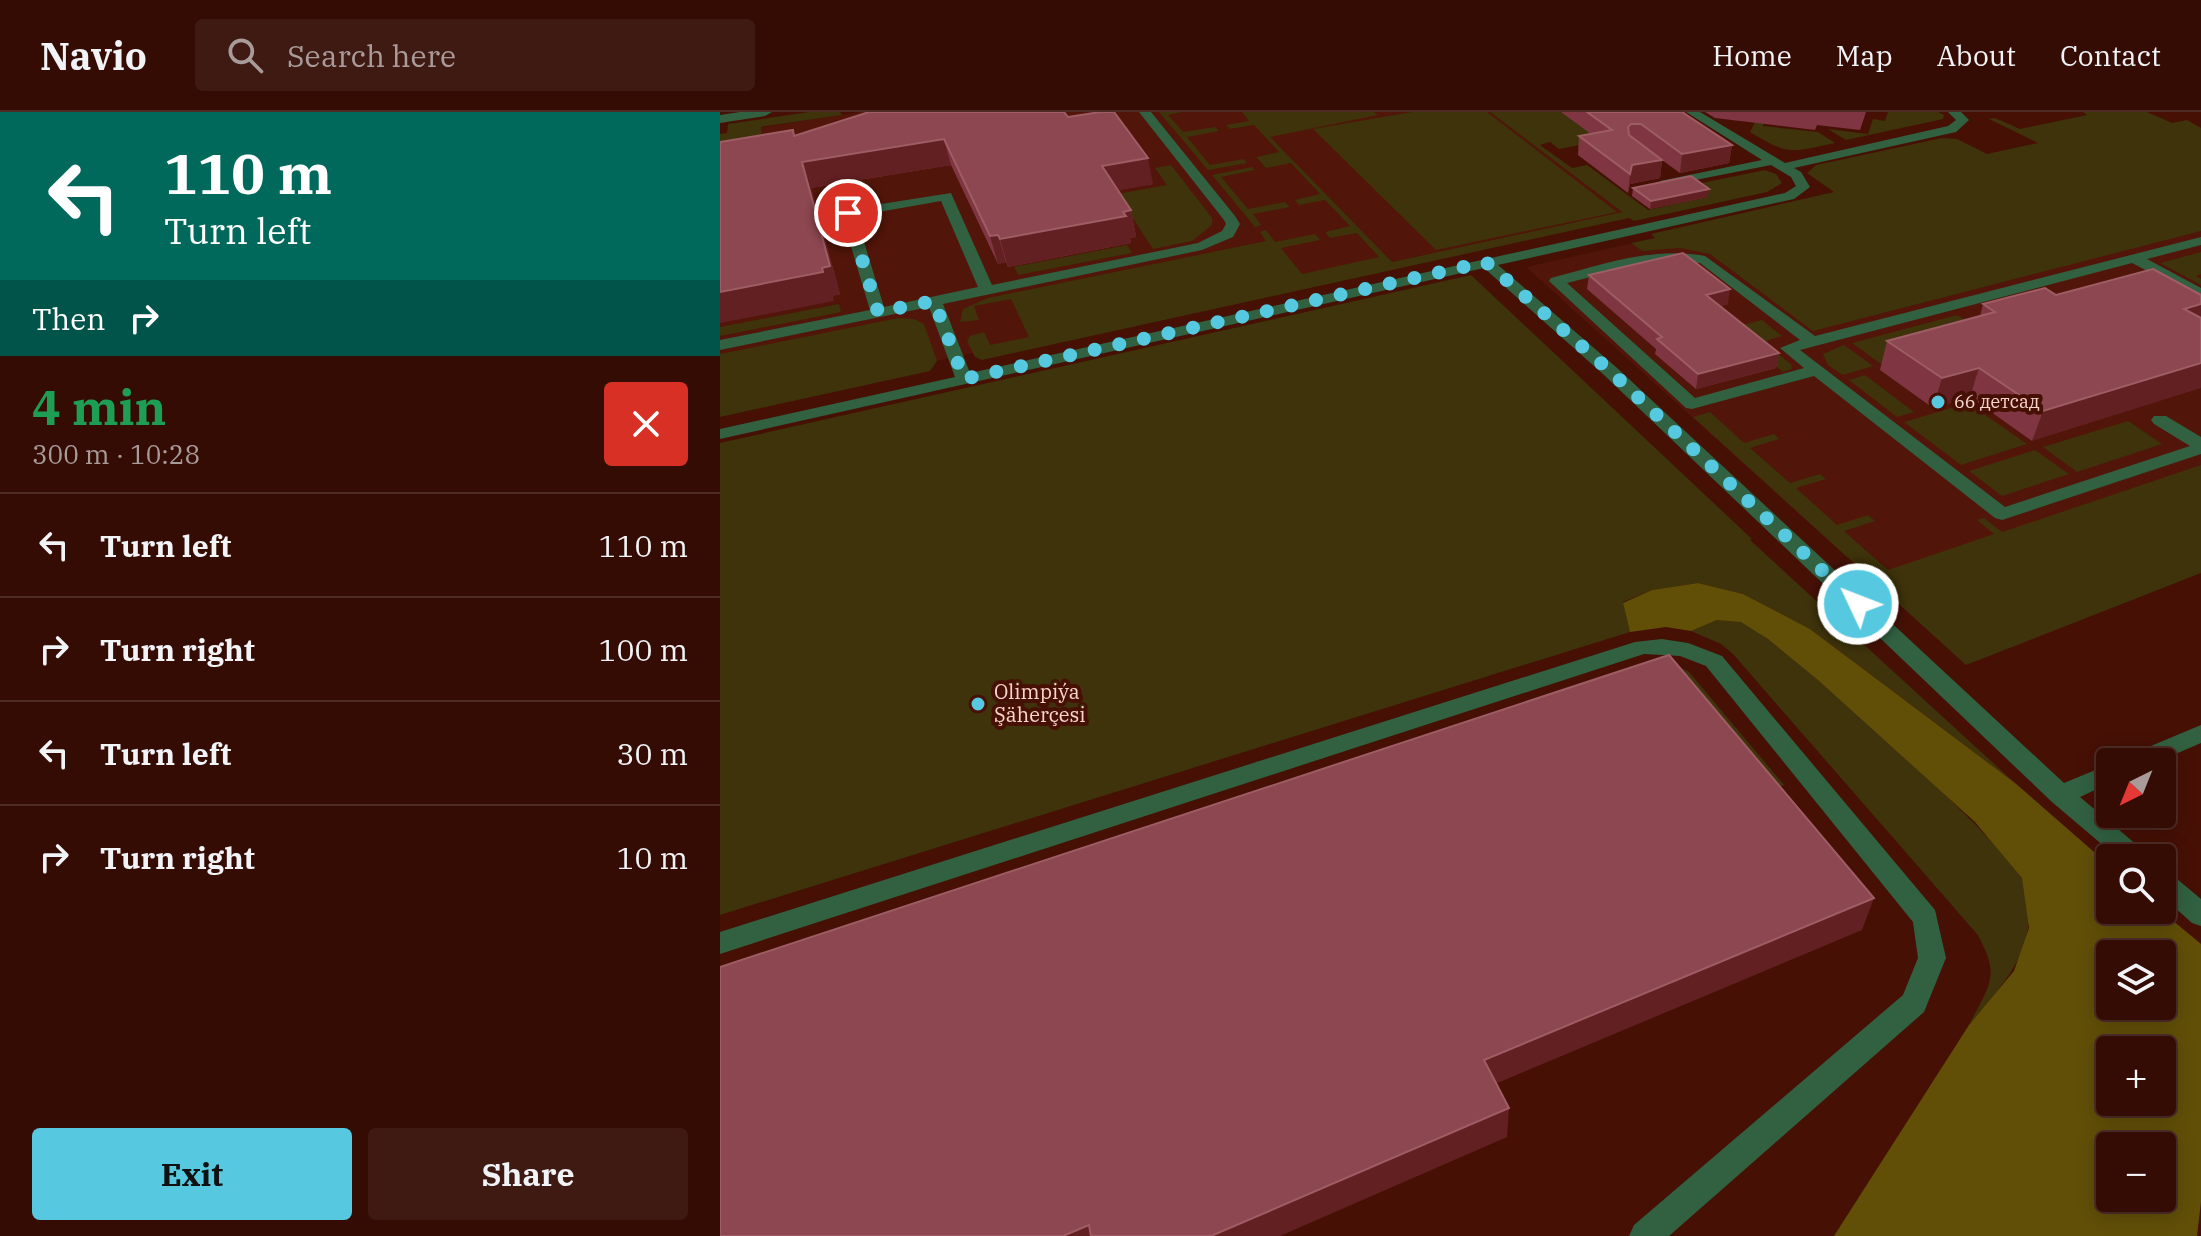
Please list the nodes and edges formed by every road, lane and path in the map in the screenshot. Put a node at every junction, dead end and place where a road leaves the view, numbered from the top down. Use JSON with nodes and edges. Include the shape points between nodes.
{"nodes":[{"id":1,"x":765,"y":112,"type":"edge"},
{"id":2,"x":1145,"y":112,"type":"edge"},
{"id":3,"x":1692,"y":112,"type":"edge"},
{"id":4,"x":1954,"y":112,"type":"edge"},
{"id":5,"x":720,"y":119,"type":"edge"},
{"id":6,"x":1778,"y":164,"type":"junction"},
{"id":7,"x":1650,"y":187,"type":"edge"},
{"id":8,"x":2201,"y":241,"type":"edge"},
{"id":9,"x":2134,"y":258,"type":"junction"},
{"id":10,"x":1486,"y":262,"type":"junction"},
{"id":11,"x":987,"y":290,"type":"junction"},
{"id":12,"x":2201,"y":294,"type":"edge"},
{"id":13,"x":934,"y":301,"type":"junction"},
{"id":14,"x":878,"y":312,"type":"junction"},
{"id":15,"x":1813,"y":342,"type":"junction"},
{"id":16,"x":720,"y":345,"type":"edge"},
{"id":17,"x":1817,"y":370,"type":"junction"},
{"id":18,"x":964,"y":379,"type":"junction"},
{"id":19,"x":2160,"y":420,"type":"dead end"},
{"id":20,"x":720,"y":434,"type":"edge"},
{"id":21,"x":2201,"y":447,"type":"edge"},
{"id":22,"x":2201,"y":733,"type":"edge"},
{"id":23,"x":2167,"y":748,"type":"edge"},
{"id":24,"x":2096,"y":779,"type":"edge"},
{"id":25,"x":2061,"y":795,"type":"junction"},
{"id":26,"x":2119,"y":844,"type":"edge"},
{"id":27,"x":2176,"y":893,"type":"edge"},
{"id":28,"x":2201,"y":915,"type":"edge"},
{"id":29,"x":720,"y":943,"type":"edge"},
{"id":30,"x":1645,"y":1236,"type":"edge"}],
"edges":[{"from":1,"to":5,"type":"street"},
{"from":2,"to":11,"type":"lane","via":[[1230,219],[1228,234],[1202,246]]},
{"from":3,"to":6,"type":"lane"},
{"from":4,"to":6,"type":"lane","via":[[1963,120],[1952,129]]},
{"from":6,"to":7,"type":"lane","via":[[1672,177]]},
{"from":6,"to":10,"type":"lane","via":[[1802,180],[1800,191]]},
{"from":8,"to":9,"type":"lane"},
{"from":9,"to":12,"type":"lane"},
{"from":9,"to":15,"type":"lane"},
{"from":10,"to":18,"type":"lane"},
{"from":10,"to":25,"type":"lane","via":[[1610,371]]},
{"from":11,"to":13,"type":"lane"},
{"from":11,"to":14,"type":"lane","via":[[946,196],[848,213]]},
{"from":13,"to":14,"type":"lane"},
{"from":13,"to":18,"type":"lane"},
{"from":14,"to":16,"type":"lane"},
{"from":15,"to":17,"type":"lane","via":[[1788,348]]},
{"from":15,"to":17,"type":"lane","via":[[1705,260],[1692,256],[1662,257],[1556,281],[1692,404]]},
{"from":17,"to":21,"type":"lane","via":[[2002,514]]},
{"from":18,"to":20,"type":"lane"},
{"from":19,"to":21,"type":"lane"},
{"from":22,"to":23,"type":"lane"},
{"from":24,"to":25,"type":"lane"},
{"from":25,"to":26,"type":"lane"},
{"from":27,"to":28,"type":"lane"},
{"from":29,"to":30,"type":"lane","via":[[1643,647],[1691,650],[1714,661],[1926,918],[1932,958],[1914,1003]]}]}
